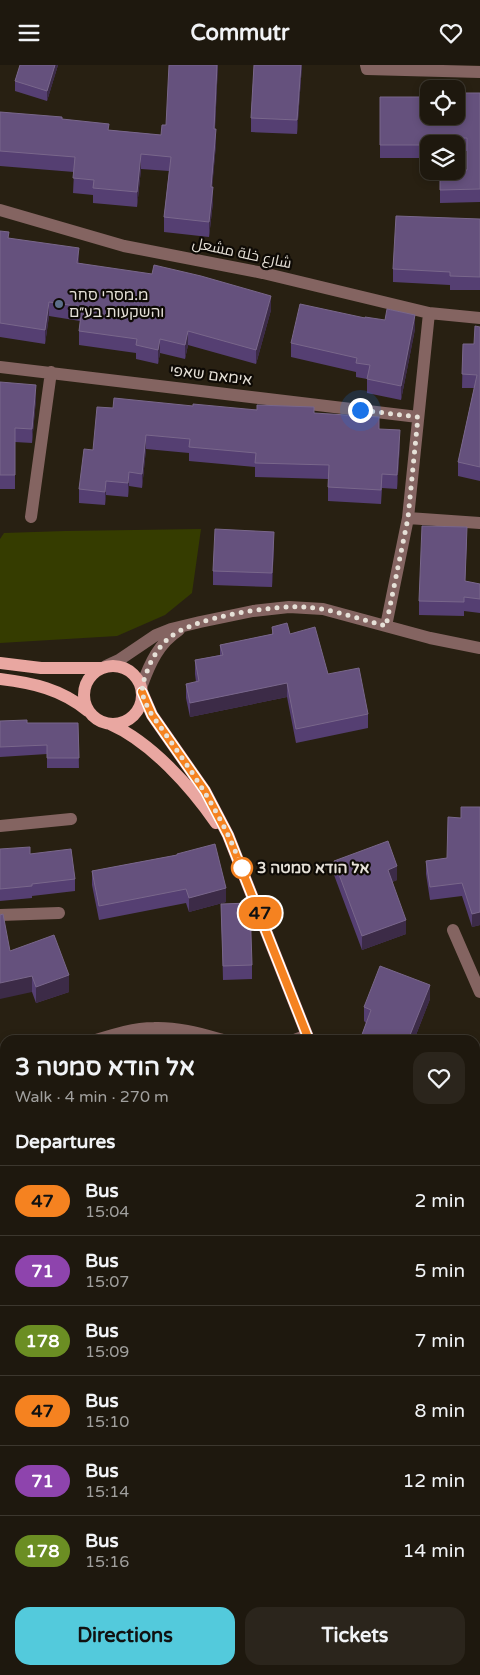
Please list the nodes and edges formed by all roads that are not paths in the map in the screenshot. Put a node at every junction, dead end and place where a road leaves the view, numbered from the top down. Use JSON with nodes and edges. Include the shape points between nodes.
{"nodes":[{"id":1,"x":366,"y":65,"type":"edge"},
{"id":2,"x":480,"y":72,"type":"edge"},
{"id":3,"x":0,"y":210,"type":"edge"},
{"id":4,"x":429,"y":313,"type":"junction"},
{"id":5,"x":480,"y":317,"type":"edge"},
{"id":6,"x":0,"y":367,"type":"edge"},
{"id":7,"x":51,"y":372,"type":"junction"},
{"id":8,"x":418,"y":417,"type":"junction"},
{"id":9,"x":31,"y":517,"type":"dead end"},
{"id":10,"x":408,"y":518,"type":"junction"},
{"id":11,"x":480,"y":523,"type":"edge"},
{"id":12,"x":200,"y":622,"type":"junction"},
{"id":13,"x":386,"y":626,"type":"junction"},
{"id":14,"x":480,"y":648,"type":"edge"},
{"id":15,"x":0,"y":663,"type":"edge"},
{"id":16,"x":103,"y":667,"type":"junction"},
{"id":17,"x":0,"y":679,"type":"edge"},
{"id":18,"x":142,"y":688,"type":"junction"},
{"id":19,"x":89,"y":712,"type":"junction"},
{"id":20,"x":110,"y":724,"type":"junction"},
{"id":21,"x":71,"y":819,"type":"dead end"},
{"id":22,"x":0,"y":826,"type":"edge"},
{"id":23,"x":236,"y":853,"type":"junction"},
{"id":24,"x":59,"y":913,"type":"dead end"},
{"id":25,"x":0,"y":915,"type":"edge"},
{"id":26,"x":453,"y":930,"type":"dead end"},
{"id":27,"x":480,"y":992,"type":"edge"},
{"id":28,"x":115,"y":1035,"type":"edge"},
{"id":29,"x":202,"y":1035,"type":"edge"},
{"id":30,"x":307,"y":1035,"type":"edge"}],
"edges":[{"from":1,"to":2,"type":"street","via":[[366,69]]},
{"from":3,"to":4,"type":"street","name":"شارع خلة مشعل","via":[[124,245],[263,273]]},
{"from":4,"to":5,"type":"street","name":"شارع خلة مشعل"},
{"from":4,"to":8,"type":"street"},
{"from":6,"to":7,"type":"street","name":"אימאם שאפי"},
{"from":7,"to":8,"type":"street","name":"אימאם שאפי"},
{"from":7,"to":9,"type":"street"},
{"from":8,"to":10,"type":"street"},
{"from":10,"to":11,"type":"street"},
{"from":10,"to":13,"type":"street"},
{"from":12,"to":13,"type":"street","via":[[253,611],[304,607]]},
{"from":12,"to":16,"type":"street","via":[[156,635]]},
{"from":12,"to":18,"type":"street","via":[[178,631],[163,643],[150,664]]},
{"from":13,"to":14,"type":"street"},
{"from":15,"to":16,"type":"main road","via":[[41,668]]},
{"from":16,"to":18,"type":"main road","via":[[118,665],[127,668],[136,675]]},
{"from":16,"to":19,"type":"main road","via":[[87,680],[84,701]]},
{"from":17,"to":19,"type":"main road","via":[[53,689]]},
{"from":18,"to":20,"type":"main road","via":[[143,700],[136,714],[128,720]]},
{"from":18,"to":23,"type":"main road","via":[[152,715],[212,802]]},
{"from":19,"to":20,"type":"main road"},
{"from":20,"to":23,"type":"main road","via":[[136,738],[183,782]]},
{"from":21,"to":22,"type":"street"},
{"from":23,"to":30,"type":"main road"},
{"from":24,"to":25,"type":"street"},
{"from":26,"to":27,"type":"street"},
{"from":28,"to":29,"type":"street","via":[[155,1028]]}]}
